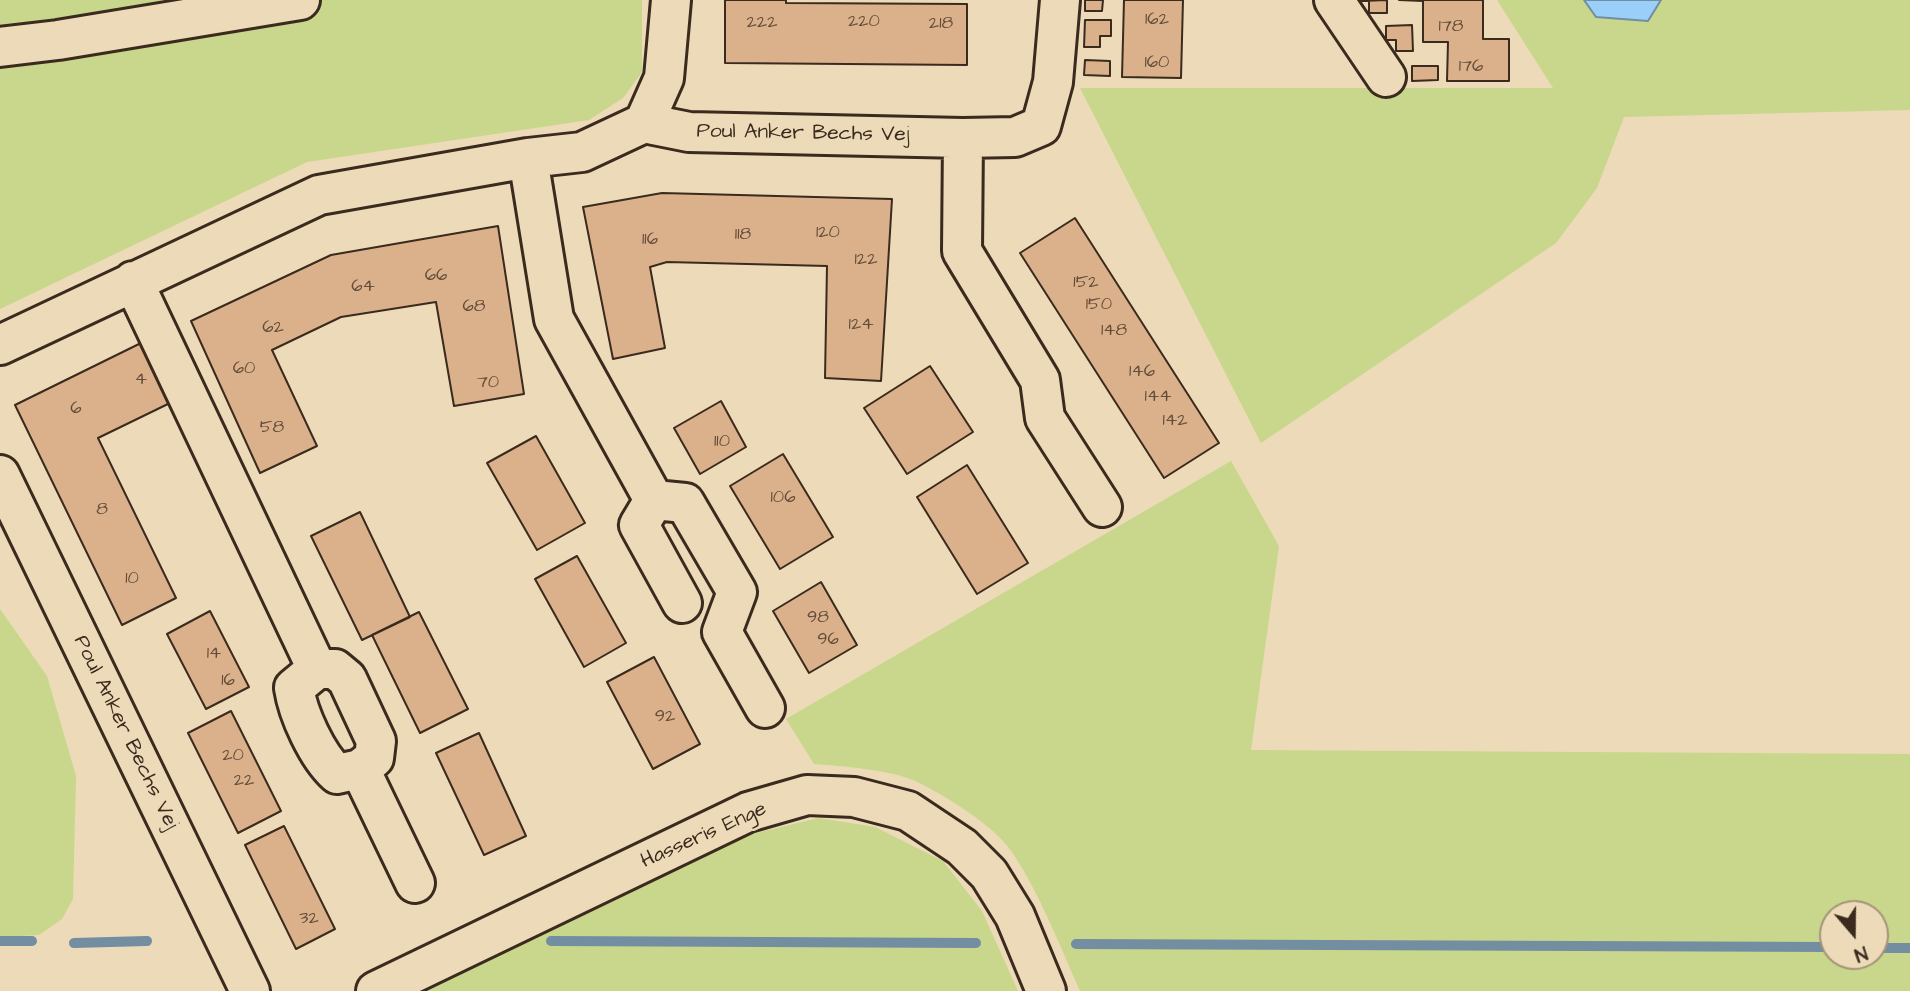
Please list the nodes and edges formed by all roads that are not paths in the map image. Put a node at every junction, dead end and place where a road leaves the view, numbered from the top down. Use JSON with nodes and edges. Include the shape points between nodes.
{"nodes":[{"id":1,"x":300,"y":0,"type":"edge"},
{"id":2,"x":671,"y":0,"type":"edge"},
{"id":3,"x":1060,"y":0,"type":"edge"},
{"id":4,"x":1334,"y":0,"type":"edge"},
{"id":5,"x":0,"y":47,"type":"edge"},
{"id":6,"x":1386,"y":77,"type":"dead end"},
{"id":7,"x":644,"y":123,"type":"junction"},
{"id":8,"x":963,"y":138,"type":"junction"},
{"id":9,"x":528,"y":158,"type":"junction"},
{"id":10,"x":133,"y":281,"type":"junction"},
{"id":11,"x":0,"y":345,"type":"edge"},
{"id":12,"x":0,"y":475,"type":"edge"},
{"id":13,"x":654,"y":500,"type":"junction"},
{"id":14,"x":1102,"y":507,"type":"dead end"},
{"id":15,"x":682,"y":603,"type":"dead end"},
{"id":16,"x":317,"y":670,"type":"junction"},
{"id":17,"x":765,"y":708,"type":"dead end"},
{"id":18,"x":360,"y":769,"type":"junction"},
{"id":19,"x":415,"y":883,"type":"dead end"},
{"id":20,"x":250,"y":991,"type":"edge"},
{"id":21,"x":376,"y":991,"type":"edge"},
{"id":22,"x":1045,"y":991,"type":"edge"}],
"edges":[{"from":1,"to":5,"type":"street"},
{"from":2,"to":7,"type":"street","via":[[664,78]]},
{"from":3,"to":8,"type":"street","name":"Poul Anker Bechs Vej","via":[[1053,82],[1041,126],[1015,137]]},
{"from":4,"to":6,"type":"street"},
{"from":7,"to":8,"type":"street","name":"Poul Anker Bechs Vej","via":[[689,132]]},
{"from":7,"to":9,"type":"street","via":[[582,152]]},
{"from":8,"to":14,"type":"street","via":[[962,251],[1040,380],[1045,418]]},
{"from":9,"to":10,"type":"street","via":[[319,195]]},
{"from":9,"to":13,"type":"street","via":[[554,319]]},
{"from":10,"to":11,"type":"street"},
{"from":10,"to":16,"type":"street"},
{"from":12,"to":20,"type":"street","name":"Poul Anker Bechs Vej"},
{"from":13,"to":15,"type":"street","via":[[639,525]]},
{"from":13,"to":17,"type":"street","via":[[685,503],[737,592],[722,632]]},
{"from":16,"to":18,"type":"street","via":[[335,669],[346,680],[376,741],[374,758]]},
{"from":16,"to":18,"type":"street","via":[[294,688],[297,703],[326,764],[337,774]]},
{"from":18,"to":19,"type":"street"},
{"from":21,"to":22,"type":"street","name":"Hasseris Enge","via":[[748,812],[807,795],[854,797],[908,811],[962,848],[989,874],[1015,916]]}]}
